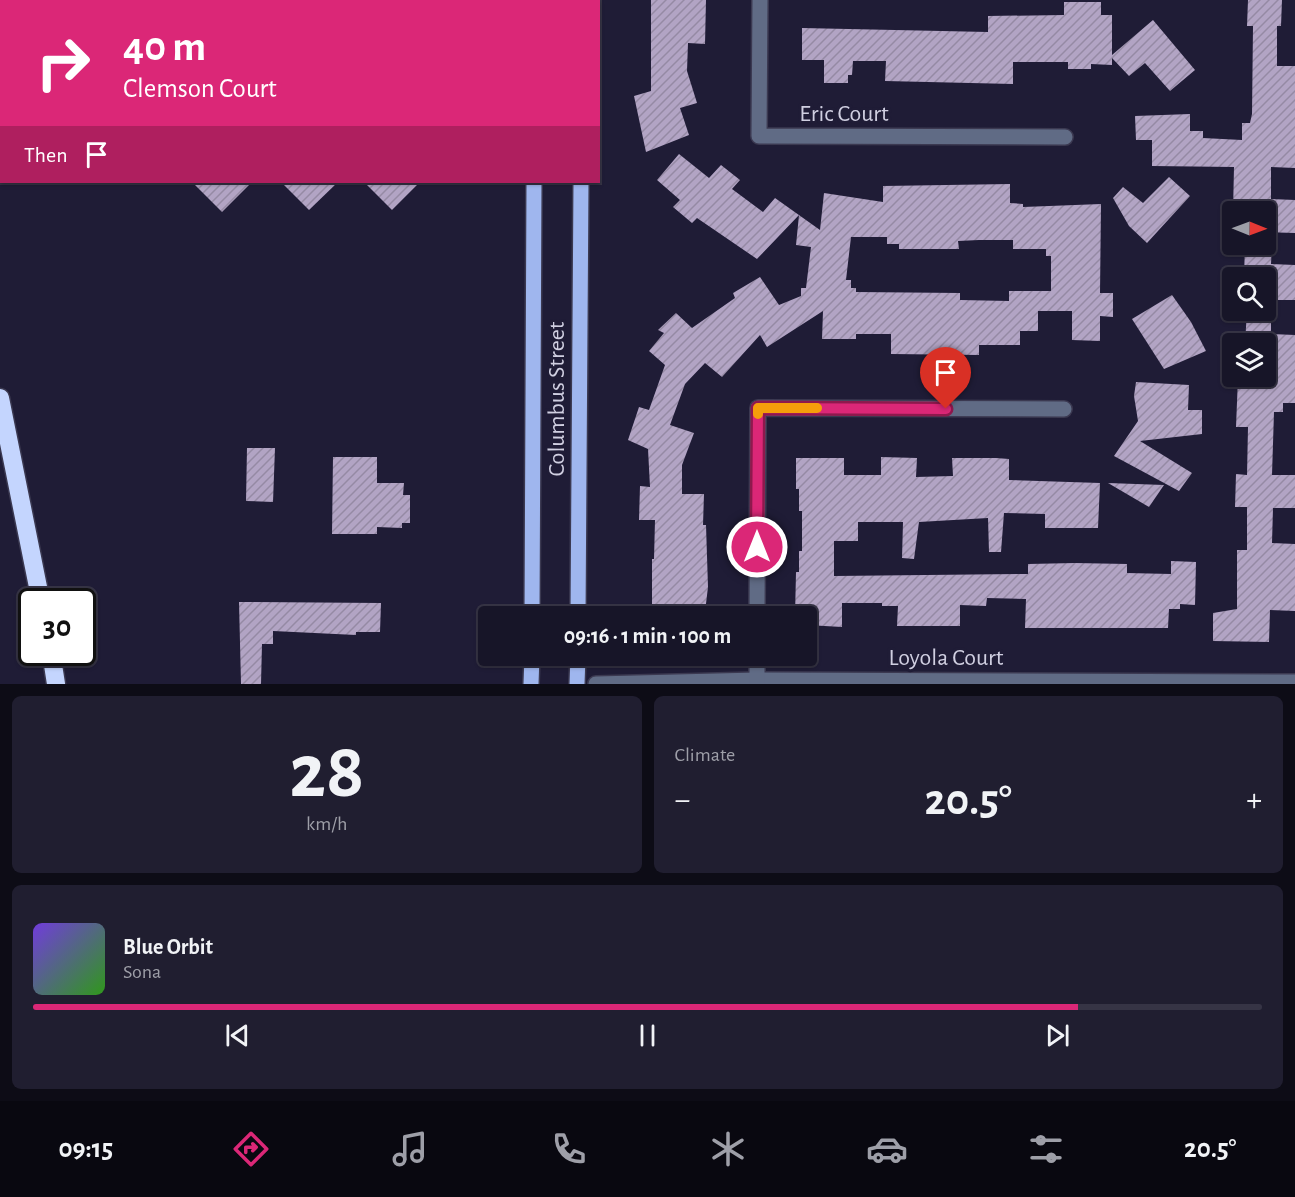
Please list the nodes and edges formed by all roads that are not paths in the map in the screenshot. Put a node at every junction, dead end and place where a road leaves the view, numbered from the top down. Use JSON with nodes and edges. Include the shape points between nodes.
{"nodes":[{"id":1,"x":760,"y":0,"type":"edge"},
{"id":2,"x":1065,"y":137,"type":"dead end"},
{"id":3,"x":534,"y":183,"type":"edge"},
{"id":4,"x":580,"y":183,"type":"edge"},
{"id":5,"x":0,"y":398,"type":"edge"},
{"id":6,"x":1064,"y":409,"type":"dead end"},
{"id":7,"x":38,"y":588,"type":"edge"},
{"id":8,"x":532,"y":606,"type":"edge"},
{"id":9,"x":578,"y":606,"type":"edge"},
{"id":10,"x":757,"y":606,"type":"edge"},
{"id":11,"x":53,"y":666,"type":"edge"},
{"id":12,"x":532,"y":666,"type":"edge"},
{"id":13,"x":578,"y":666,"type":"edge"},
{"id":14,"x":757,"y":666,"type":"edge"},
{"id":15,"x":757,"y":682,"type":"edge"},
{"id":16,"x":1295,"y":682,"type":"edge"},
{"id":17,"x":56,"y":684,"type":"edge"},
{"id":18,"x":531,"y":684,"type":"edge"},
{"id":19,"x":577,"y":684,"type":"edge"},
{"id":20,"x":596,"y":684,"type":"edge"}],
"edges":[{"from":1,"to":2,"type":"street","name":"Eric Court","via":[[759,136]]},
{"from":3,"to":8,"type":"main road","name":"Columbus Street"},
{"from":4,"to":9,"type":"main road","name":"Columbus Street"},
{"from":5,"to":7,"type":"highway"},
{"from":6,"to":10,"type":"street","via":[[758,408]]},
{"from":11,"to":17,"type":"highway"},
{"from":12,"to":18,"type":"main road"},
{"from":13,"to":19,"type":"main road"},
{"from":14,"to":15,"type":"street"},
{"from":15,"to":16,"type":"street","name":"Loyola Court"},
{"from":15,"to":20,"type":"street","name":"Loyola Court"}]}
